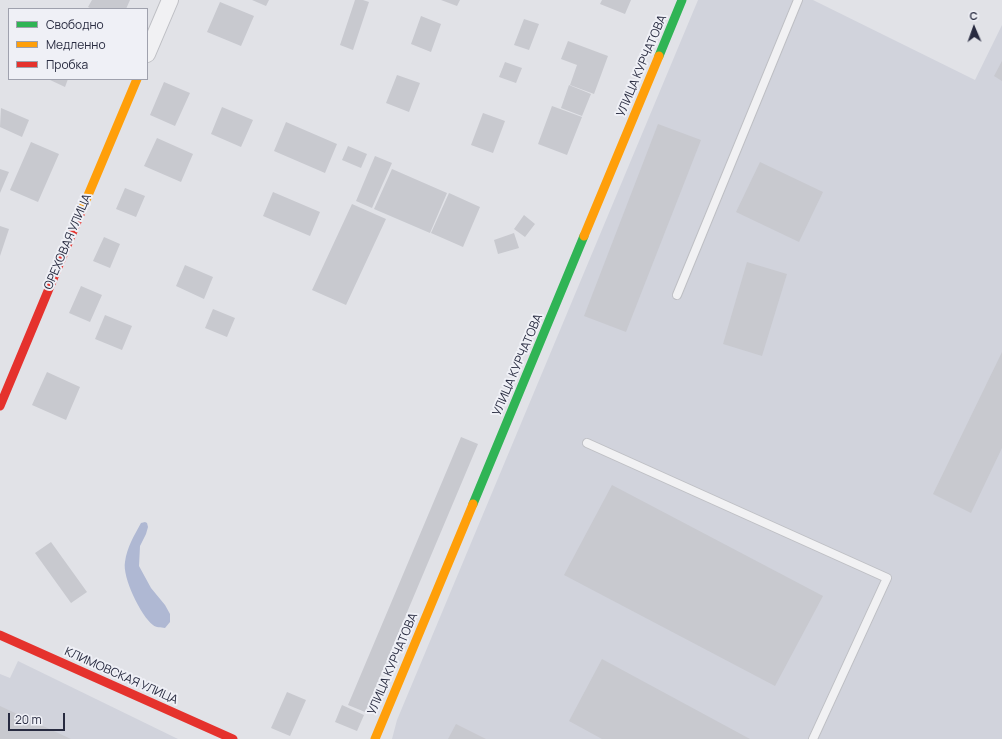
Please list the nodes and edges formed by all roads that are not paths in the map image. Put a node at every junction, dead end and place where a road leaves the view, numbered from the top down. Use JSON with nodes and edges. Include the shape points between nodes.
{"nodes":[{"id":1,"x":170,"y":0,"type":"edge"},
{"id":2,"x":682,"y":0,"type":"edge"},
{"id":3,"x":798,"y":0,"type":"edge"},
{"id":4,"x":148,"y":52,"type":"edge"},
{"id":5,"x":137,"y":80,"type":"edge"},
{"id":6,"x":677,"y":295,"type":"dead end"},
{"id":7,"x":0,"y":406,"type":"edge"},
{"id":8,"x":587,"y":443,"type":"dead end"},
{"id":9,"x":0,"y":635,"type":"edge"},
{"id":10,"x":233,"y":739,"type":"edge"},
{"id":11,"x":376,"y":739,"type":"edge"},
{"id":12,"x":813,"y":739,"type":"edge"}],
"edges":[{"from":1,"to":4,"type":"street"},
{"from":2,"to":11,"type":"street","name":"УЛИЦА КУРЧАТОВА"},
{"from":3,"to":6,"type":"lane"},
{"from":5,"to":7,"type":"street","name":"ОРЕХОВАЯ УЛИЦА"},
{"from":8,"to":12,"type":"lane","via":[[887,578]]},
{"from":9,"to":10,"type":"street","name":"КЛИМОВСКАЯ УЛИЦА"}]}
